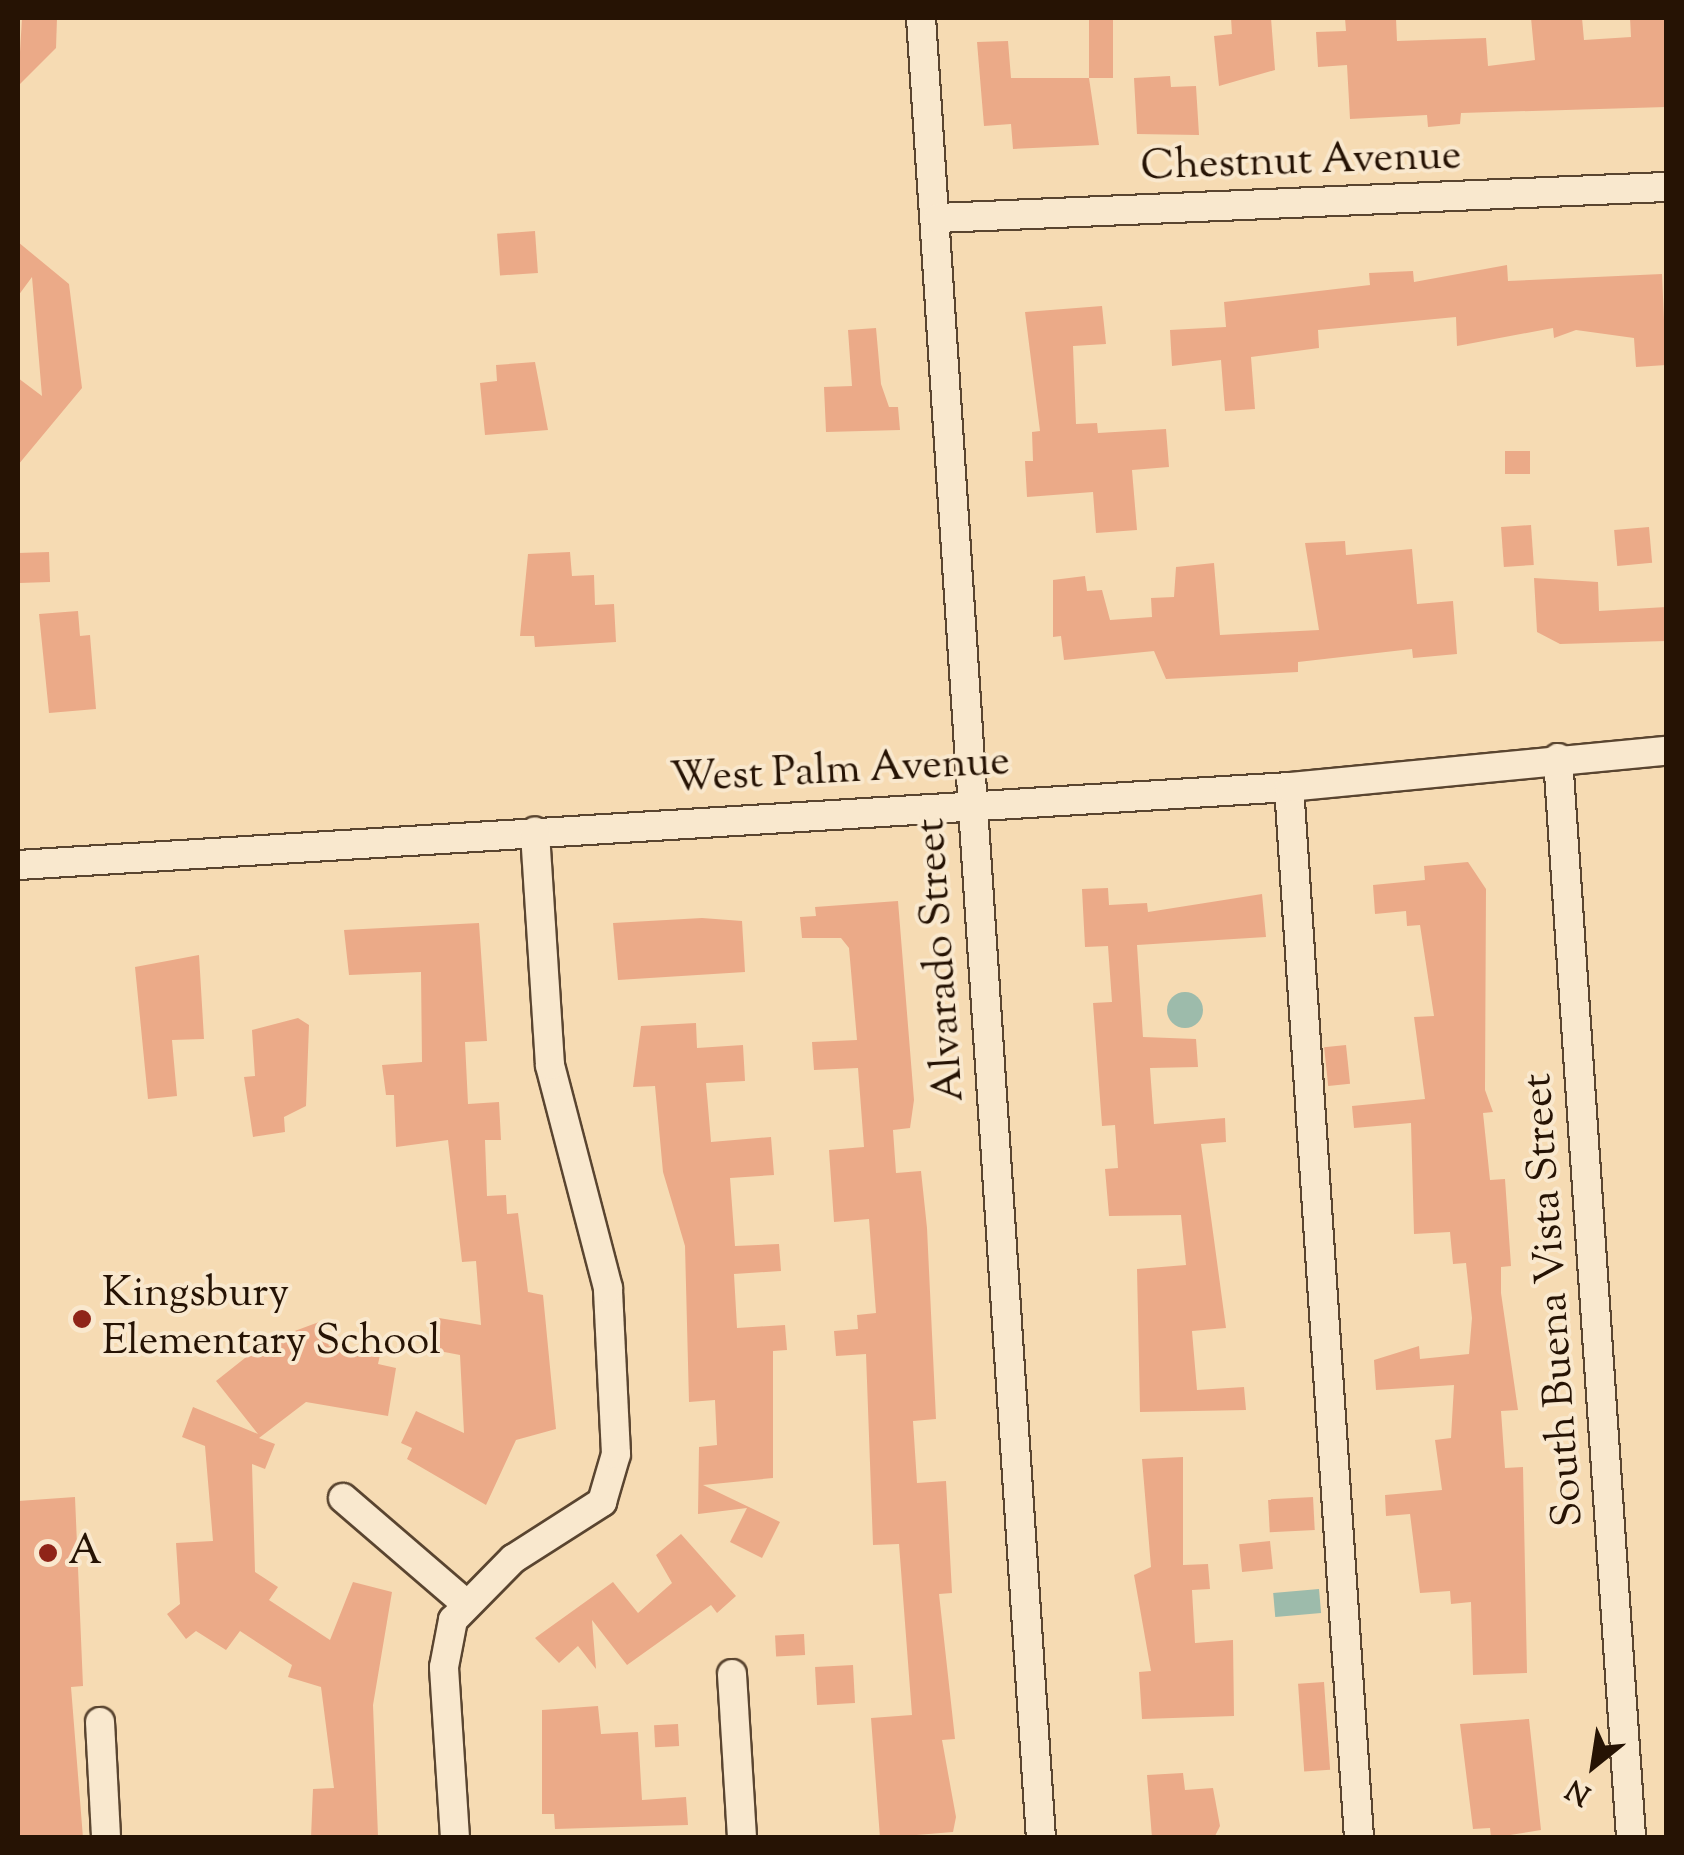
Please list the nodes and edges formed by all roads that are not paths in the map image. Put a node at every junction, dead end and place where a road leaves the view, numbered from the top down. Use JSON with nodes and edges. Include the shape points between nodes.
{"nodes":[{"id":1,"x":921,"y":18,"type":"edge"},
{"id":2,"x":1666,"y":187,"type":"edge"},
{"id":3,"x":938,"y":218,"type":"junction"},
{"id":4,"x":1666,"y":751,"type":"edge"},
{"id":5,"x":1558,"y":758,"type":"junction"},
{"id":6,"x":1289,"y":787,"type":"junction"},
{"id":7,"x":972,"y":804,"type":"junction"},
{"id":8,"x":535,"y":831,"type":"junction"},
{"id":9,"x":18,"y":864,"type":"edge"},
{"id":10,"x":344,"y":1498,"type":"dead end"},
{"id":11,"x":466,"y":1602,"type":"junction"},
{"id":12,"x":732,"y":1674,"type":"dead end"},
{"id":13,"x":100,"y":1722,"type":"dead end"},
{"id":14,"x":106,"y":1838,"type":"edge"},
{"id":15,"x":456,"y":1838,"type":"edge"},
{"id":16,"x":742,"y":1838,"type":"edge"},
{"id":17,"x":1041,"y":1838,"type":"edge"},
{"id":18,"x":1359,"y":1838,"type":"edge"},
{"id":19,"x":1631,"y":1838,"type":"edge"}],
"edges":[{"from":1,"to":3,"type":"street","name":"Alvarado Street"},
{"from":2,"to":3,"type":"street","name":"Chestnut Avenue"},
{"from":3,"to":7,"type":"street","name":"Alvarado Street"},
{"from":4,"to":5,"type":"street","name":"West Palm Avenue"},
{"from":5,"to":6,"type":"street","name":"West Palm Avenue"},
{"from":5,"to":19,"type":"street","name":"South Buena Vista Street"},
{"from":6,"to":7,"type":"street","name":"West Palm Avenue"},
{"from":6,"to":18,"type":"street"},
{"from":7,"to":8,"type":"street","name":"West Palm Avenue"},
{"from":7,"to":17,"type":"street","name":"Alvarado Street"},
{"from":8,"to":9,"type":"street","name":"West Palm Avenue"},
{"from":8,"to":11,"type":"street","via":[[550,1065],[608,1288],[616,1454],[602,1502]]},
{"from":10,"to":11,"type":"street"},
{"from":11,"to":15,"type":"street","via":[[444,1667]]},
{"from":12,"to":16,"type":"street"},
{"from":13,"to":14,"type":"street"}]}
